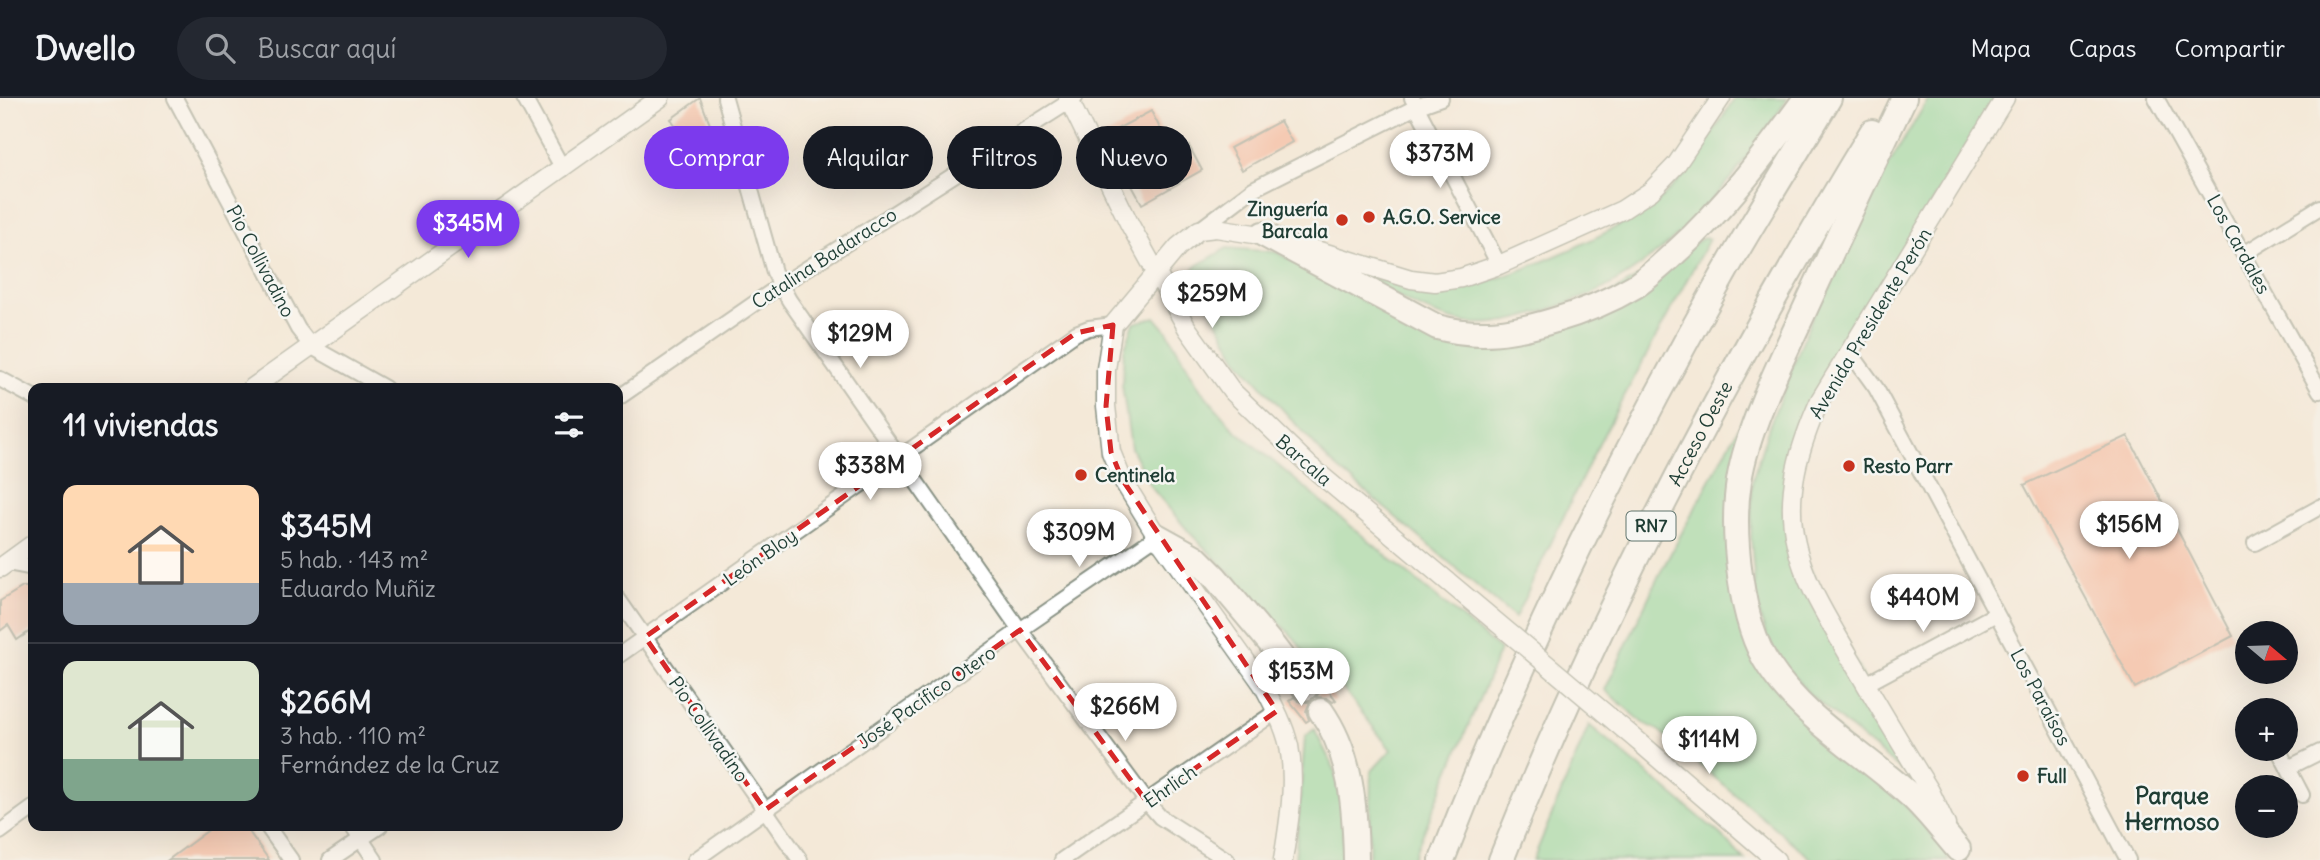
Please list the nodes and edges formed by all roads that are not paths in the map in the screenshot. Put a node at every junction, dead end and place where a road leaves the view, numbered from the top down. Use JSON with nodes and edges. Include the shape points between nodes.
{"nodes":[{"id":1,"x":175,"y":98,"type":"edge"},
{"id":2,"x":524,"y":98,"type":"edge"},
{"id":3,"x":660,"y":98,"type":"edge"},
{"id":4,"x":725,"y":98,"type":"edge"},
{"id":5,"x":1441,"y":98,"type":"edge"},
{"id":6,"x":1720,"y":98,"type":"edge"},
{"id":7,"x":1806,"y":98,"type":"edge"},
{"id":8,"x":1829,"y":98,"type":"edge"},
{"id":9,"x":1893,"y":98,"type":"edge"},
{"id":10,"x":1904,"y":98,"type":"edge"},
{"id":11,"x":2006,"y":98,"type":"edge"},
{"id":12,"x":2156,"y":98,"type":"edge"},
{"id":13,"x":1071,"y":99,"type":"edge"},
{"id":14,"x":1414,"y":102,"type":"edge"},
{"id":15,"x":563,"y":169,"type":"junction"},
{"id":16,"x":2320,"y":207,"type":"edge"},
{"id":17,"x":1199,"y":230,"type":"junction"},
{"id":18,"x":1263,"y":234,"type":"junction"},
{"id":19,"x":2244,"y":254,"type":"junction"},
{"id":20,"x":1499,"y":265,"type":"junction"},
{"id":21,"x":1157,"y":272,"type":"junction"},
{"id":22,"x":781,"y":285,"type":"junction"},
{"id":23,"x":1113,"y":325,"type":"junction"},
{"id":24,"x":312,"y":347,"type":"junction"},
{"id":25,"x":1850,"y":352,"type":"junction"},
{"id":26,"x":0,"y":379,"type":"edge"},
{"id":27,"x":259,"y":383,"type":"edge"},
{"id":28,"x":376,"y":383,"type":"edge"},
{"id":29,"x":2320,"y":391,"type":"edge"},
{"id":30,"x":28,"y":394,"type":"edge"},
{"id":31,"x":623,"y":395,"type":"edge"},
{"id":32,"x":901,"y":459,"type":"junction"},
{"id":33,"x":2320,"y":506,"type":"edge"},
{"id":34,"x":1157,"y":536,"type":"junction"},
{"id":35,"x":2255,"y":543,"type":"dead end"},
{"id":36,"x":28,"y":548,"type":"edge"},
{"id":37,"x":3,"y":566,"type":"edge"},
{"id":38,"x":28,"y":568,"type":"edge"},
{"id":39,"x":623,"y":606,"type":"edge"},
{"id":40,"x":1996,"y":614,"type":"junction"},
{"id":41,"x":1020,"y":630,"type":"junction"},
{"id":42,"x":645,"y":637,"type":"junction"},
{"id":43,"x":623,"y":652,"type":"edge"},
{"id":44,"x":1866,"y":684,"type":"junction"},
{"id":45,"x":1305,"y":688,"type":"dead end"},
{"id":46,"x":1277,"y":711,"type":"junction"},
{"id":47,"x":1321,"y":711,"type":"dead end"},
{"id":48,"x":2320,"y":752,"type":"edge"},
{"id":49,"x":2284,"y":761,"type":"edge"},
{"id":50,"x":2288,"y":768,"type":"junction"},
{"id":51,"x":2302,"y":795,"type":"dead end"},
{"id":52,"x":1147,"y":802,"type":"junction"},
{"id":53,"x":765,"y":810,"type":"junction"},
{"id":54,"x":28,"y":812,"type":"edge"},
{"id":55,"x":271,"y":831,"type":"edge"},
{"id":56,"x":355,"y":831,"type":"edge"},
{"id":57,"x":373,"y":831,"type":"edge"},
{"id":58,"x":0,"y":832,"type":"edge"},
{"id":59,"x":361,"y":839,"type":"junction"},
{"id":60,"x":1959,"y":855,"type":"edge"},
{"id":61,"x":291,"y":860,"type":"edge"},
{"id":62,"x":330,"y":860,"type":"edge"},
{"id":63,"x":375,"y":860,"type":"edge"},
{"id":64,"x":695,"y":860,"type":"edge"},
{"id":65,"x":800,"y":860,"type":"edge"},
{"id":66,"x":1062,"y":860,"type":"edge"},
{"id":67,"x":1227,"y":860,"type":"edge"},
{"id":68,"x":1283,"y":860,"type":"edge"},
{"id":69,"x":1356,"y":860,"type":"edge"},
{"id":70,"x":1442,"y":860,"type":"edge"},
{"id":71,"x":1501,"y":860,"type":"edge"},
{"id":72,"x":1776,"y":860,"type":"edge"},
{"id":73,"x":2128,"y":860,"type":"edge"}],
"edges":[{"from":1,"to":24,"type":"street","name":"Pio Collivadino","via":[[298,330]]},
{"from":2,"to":15,"type":"street"},
{"from":3,"to":15,"type":"street"},
{"from":4,"to":22,"type":"street"},
{"from":5,"to":14,"type":"street"},
{"from":6,"to":20,"type":"street","via":[[1676,165],[1651,191]]},
{"from":7,"to":18,"type":"highway","via":[[1705,227],[1662,264],[1636,285],[1598,305],[1527,329],[1481,335],[1437,327]]},
{"from":8,"to":70,"type":"highway","number":"RN7","via":[[1650,408],[1555,600]]},
{"from":9,"to":71,"type":"highway","name":"Acceso Oeste","number":"RN7","via":[[1685,458],[1539,763]]},
{"from":10,"to":60,"type":"highway","via":[[1779,365],[1739,481],[1737,534],[1746,608],[1768,665],[1808,710],[1914,799]]},
{"from":11,"to":25,"type":"street","name":"Avenida Presidente Perón"},
{"from":12,"to":19,"type":"street","name":"Los Cardales"},
{"from":13,"to":21,"type":"street","name":"Barcala"},
{"from":13,"to":22,"type":"street","name":"Catalina Badaracco"},
{"from":14,"to":17,"type":"street","via":[[1253,189]]},
{"from":14,"to":20,"type":"street"},
{"from":15,"to":24,"type":"street"},
{"from":16,"to":19,"type":"street"},
{"from":17,"to":18,"type":"street"},
{"from":17,"to":21,"type":"street"},
{"from":18,"to":20,"type":"street","via":[[1410,279],[1461,278]]},
{"from":19,"to":29,"type":"street","name":"Los Cardales"},
{"from":21,"to":23,"type":"street"},
{"from":21,"to":72,"type":"street","name":"Barcala","bridge":true,"via":[[1187,328],[1244,405],[1310,467]]},
{"from":22,"to":31,"type":"street","name":"Catalina Badaracco"},
{"from":22,"to":32,"type":"street"},
{"from":23,"to":32,"type":"street","name":"León Bloy","via":[[1076,333]]},
{"from":23,"to":34,"type":"street","via":[[1106,369],[1111,452]]},
{"from":24,"to":27,"type":"street"},
{"from":24,"to":28,"type":"street","name":"Pio Collivadino"},
{"from":25,"to":40,"type":"street","name":"Los Paraísos","via":[[1876,388]]},
{"from":25,"to":44,"type":"street","name":"Avenida Presidente Perón","via":[[1804,437],[1792,498],[1793,522],[1795,543],[1817,601]]},
{"from":26,"to":30,"type":"street"},
{"from":32,"to":41,"type":"street"},
{"from":32,"to":42,"type":"street","name":"León Bloy"},
{"from":33,"to":35,"type":"street"},
{"from":34,"to":41,"type":"street","name":"José Pacífico Otero"},
{"from":34,"to":45,"type":"highway","via":[[1195,557],[1215,577]]},
{"from":34,"to":46,"type":"street"},
{"from":36,"to":37,"type":"street"},
{"from":37,"to":38,"type":"street"},
{"from":39,"to":42,"type":"street","name":"Pio Collivadino"},
{"from":40,"to":44,"type":"street"},
{"from":40,"to":73,"type":"street","name":"Los Paraísos"},
{"from":41,"to":52,"type":"street"},
{"from":41,"to":53,"type":"street","name":"José Pacífico Otero"},
{"from":42,"to":43,"type":"street","name":"León Bloy"},
{"from":42,"to":53,"type":"street","name":"Pio Collivadino"},
{"from":44,"to":60,"type":"street","name":"Avenida Presidente Perón","via":[[1930,791]]},
{"from":46,"to":52,"type":"street","name":"Ehrlich"},
{"from":46,"to":68,"type":"street","via":[[1289,745],[1292,781]]},
{"from":47,"to":69,"type":"highway","via":[[1334,730],[1350,784]]},
{"from":48,"to":50,"type":"street"},
{"from":49,"to":50,"type":"street"},
{"from":50,"to":51,"type":"street"},
{"from":52,"to":66,"type":"street","name":"Ehrlich"},
{"from":52,"to":67,"type":"street","via":[[1160,817]]},
{"from":53,"to":64,"type":"street","name":"José Pacífico Otero"},
{"from":53,"to":65,"type":"street","name":"Pio Collivadino"},
{"from":54,"to":58,"type":"street"},
{"from":55,"to":61,"type":"street"},
{"from":56,"to":59,"type":"street"},
{"from":57,"to":59,"type":"street"},
{"from":59,"to":62,"type":"street"},
{"from":59,"to":63,"type":"street"}]}
